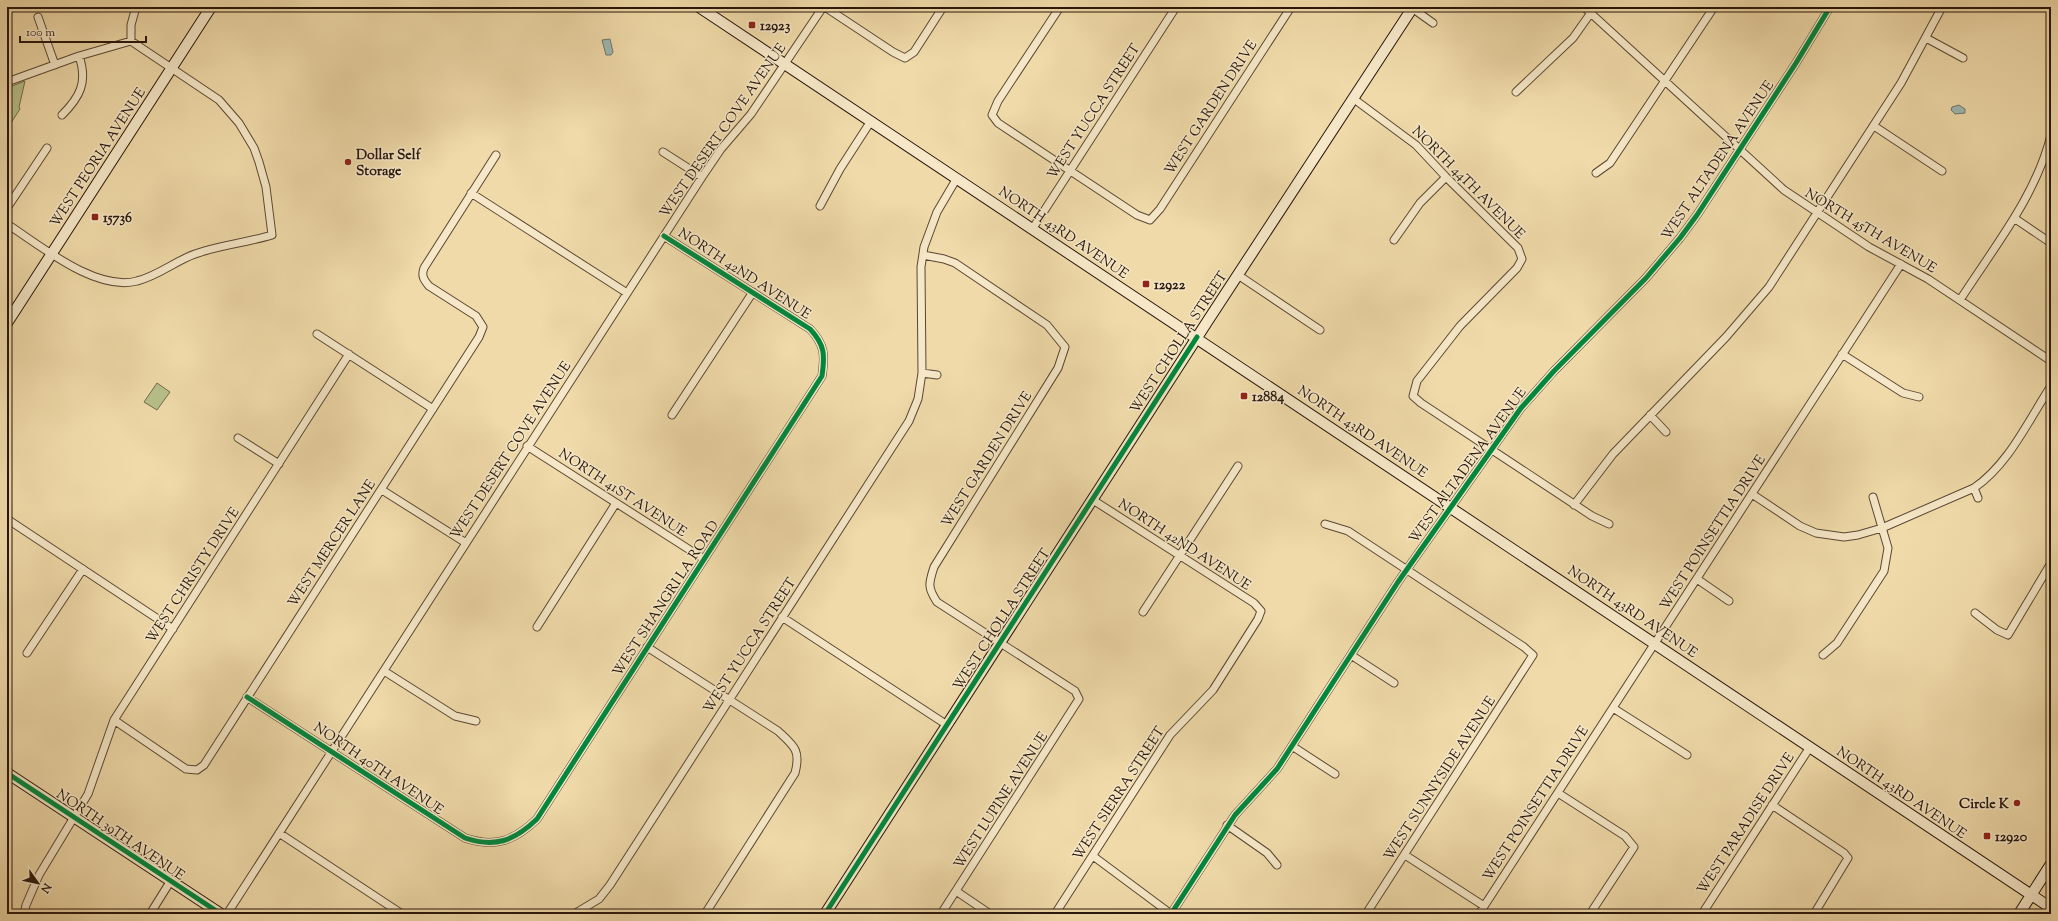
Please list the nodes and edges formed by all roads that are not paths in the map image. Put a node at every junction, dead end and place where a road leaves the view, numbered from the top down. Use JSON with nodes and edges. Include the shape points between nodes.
{"nodes":[{"id":1,"x":136,"y":7,"type":"edge"},
{"id":2,"x":211,"y":7,"type":"edge"},
{"id":3,"x":699,"y":7,"type":"edge"},
{"id":4,"x":824,"y":7,"type":"edge"},
{"id":5,"x":943,"y":7,"type":"edge"},
{"id":6,"x":1060,"y":7,"type":"edge"},
{"id":7,"x":1176,"y":7,"type":"edge"},
{"id":8,"x":1291,"y":7,"type":"edge"},
{"id":9,"x":1584,"y":7,"type":"edge"},
{"id":10,"x":1714,"y":7,"type":"edge"},
{"id":11,"x":1830,"y":7,"type":"edge"},
{"id":12,"x":1942,"y":7,"type":"edge"},
{"id":13,"x":1412,"y":8,"type":"edge"},
{"id":14,"x":1593,"y":10,"type":"edge"},
{"id":15,"x":38,"y":17,"type":"dead end"},
{"id":16,"x":1433,"y":23,"type":"dead end"},
{"id":17,"x":1926,"y":38,"type":"junction"},
{"id":18,"x":130,"y":41,"type":"junction"},
{"id":19,"x":79,"y":56,"type":"junction"},
{"id":20,"x":1962,"y":58,"type":"dead end"},
{"id":21,"x":785,"y":64,"type":"junction"},
{"id":22,"x":55,"y":65,"type":"junction"},
{"id":23,"x":172,"y":68,"type":"junction"},
{"id":24,"x":1665,"y":81,"type":"junction"},
{"id":25,"x":7,"y":82,"type":"edge"},
{"id":26,"x":1516,"y":92,"type":"dead end"},
{"id":27,"x":1354,"y":99,"type":"junction"},
{"id":28,"x":62,"y":115,"type":"dead end"},
{"id":29,"x":871,"y":121,"type":"junction"},
{"id":30,"x":1874,"y":126,"type":"junction"},
{"id":31,"x":2051,"y":135,"type":"edge"},
{"id":32,"x":47,"y":148,"type":"dead end"},
{"id":33,"x":1739,"y":151,"type":"junction"},
{"id":34,"x":663,"y":152,"type":"dead end"},
{"id":35,"x":496,"y":154,"type":"dead end"},
{"id":36,"x":1070,"y":170,"type":"junction"},
{"id":37,"x":1942,"y":171,"type":"dead end"},
{"id":38,"x":1596,"y":173,"type":"dead end"},
{"id":39,"x":702,"y":177,"type":"junction"},
{"id":40,"x":1446,"y":177,"type":"junction"},
{"id":41,"x":958,"y":178,"type":"junction"},
{"id":42,"x":471,"y":193,"type":"junction"},
{"id":43,"x":820,"y":206,"type":"dead end"},
{"id":44,"x":7,"y":208,"type":"edge"},
{"id":45,"x":1817,"y":214,"type":"junction"},
{"id":46,"x":2014,"y":218,"type":"junction"},
{"id":47,"x":7,"y":224,"type":"edge"},
{"id":48,"x":1033,"y":228,"type":"junction"},
{"id":49,"x":664,"y":236,"type":"junction"},
{"id":50,"x":1394,"y":240,"type":"dead end"},
{"id":51,"x":2051,"y":243,"type":"edge"},
{"id":52,"x":52,"y":253,"type":"junction"},
{"id":53,"x":923,"y":255,"type":"junction"},
{"id":54,"x":1901,"y":264,"type":"junction"},
{"id":55,"x":1238,"y":275,"type":"junction"},
{"id":56,"x":752,"y":292,"type":"junction"},
{"id":57,"x":627,"y":293,"type":"junction"},
{"id":58,"x":1960,"y":300,"type":"junction"},
{"id":59,"x":7,"y":323,"type":"edge"},
{"id":60,"x":1320,"y":330,"type":"dead end"},
{"id":61,"x":317,"y":334,"type":"dead end"},
{"id":62,"x":1197,"y":337,"type":"junction"},
{"id":63,"x":823,"y":352,"type":"joint"},
{"id":64,"x":349,"y":354,"type":"junction"},
{"id":65,"x":1842,"y":354,"type":"junction"},
{"id":66,"x":2051,"y":361,"type":"edge"},
{"id":67,"x":922,"y":373,"type":"junction"},
{"id":68,"x":937,"y":375,"type":"dead end"},
{"id":69,"x":2051,"y":386,"type":"edge"},
{"id":70,"x":1919,"y":397,"type":"dead end"},
{"id":71,"x":433,"y":409,"type":"junction"},
{"id":72,"x":672,"y":415,"type":"dead end"},
{"id":73,"x":1650,"y":415,"type":"junction"},
{"id":74,"x":1666,"y":432,"type":"dead end"},
{"id":75,"x":238,"y":438,"type":"dead end"},
{"id":76,"x":527,"y":446,"type":"junction"},
{"id":77,"x":1491,"y":450,"type":"junction"},
{"id":78,"x":279,"y":464,"type":"junction"},
{"id":79,"x":1238,"y":466,"type":"dead end"},
{"id":80,"x":1974,"y":488,"type":"junction"},
{"id":81,"x":382,"y":490,"type":"junction"},
{"id":82,"x":1752,"y":494,"type":"junction"},
{"id":83,"x":1873,"y":497,"type":"dead end"},
{"id":84,"x":1978,"y":498,"type":"dead end"},
{"id":85,"x":1093,"y":500,"type":"junction"},
{"id":86,"x":616,"y":503,"type":"junction"},
{"id":87,"x":1574,"y":505,"type":"junction"},
{"id":88,"x":1452,"y":508,"type":"junction"},
{"id":89,"x":7,"y":519,"type":"edge"},
{"id":90,"x":1325,"y":524,"type":"dead end"},
{"id":91,"x":1609,"y":524,"type":"dead end"},
{"id":92,"x":1882,"y":528,"type":"junction"},
{"id":93,"x":466,"y":543,"type":"junction"},
{"id":94,"x":1179,"y":556,"type":"junction"},
{"id":95,"x":704,"y":559,"type":"junction"},
{"id":96,"x":2051,"y":564,"type":"edge"},
{"id":97,"x":83,"y":569,"type":"junction"},
{"id":98,"x":1407,"y":569,"type":"junction"},
{"id":99,"x":1697,"y":579,"type":"junction"},
{"id":100,"x":1729,"y":601,"type":"dead end"},
{"id":101,"x":1261,"y":611,"type":"joint"},
{"id":102,"x":1143,"y":612,"type":"dead end"},
{"id":103,"x":1975,"y":613,"type":"dead end"},
{"id":104,"x":782,"y":617,"type":"junction"},
{"id":105,"x":537,"y":626,"type":"dead end"},
{"id":106,"x":173,"y":629,"type":"junction"},
{"id":107,"x":1654,"y":642,"type":"junction"},
{"id":108,"x":1000,"y":643,"type":"junction"},
{"id":109,"x":647,"y":647,"type":"junction"},
{"id":110,"x":27,"y":653,"type":"dead end"},
{"id":111,"x":1351,"y":655,"type":"junction"},
{"id":112,"x":1823,"y":655,"type":"dead end"},
{"id":113,"x":384,"y":670,"type":"junction"},
{"id":114,"x":1394,"y":683,"type":"dead end"},
{"id":115,"x":247,"y":696,"type":"junction"},
{"id":116,"x":730,"y":699,"type":"junction"},
{"id":117,"x":1612,"y":708,"type":"junction"},
{"id":118,"x":114,"y":720,"type":"junction"},
{"id":119,"x":476,"y":721,"type":"dead end"},
{"id":120,"x":947,"y":725,"type":"junction"},
{"id":121,"x":1292,"y":746,"type":"junction"},
{"id":122,"x":1810,"y":747,"type":"junction"},
{"id":123,"x":332,"y":751,"type":"junction"},
{"id":124,"x":1687,"y":755,"type":"dead end"},
{"id":125,"x":7,"y":773,"type":"edge"},
{"id":126,"x":1335,"y":774,"type":"dead end"},
{"id":127,"x":1558,"y":793,"type":"junction"},
{"id":128,"x":1772,"y":805,"type":"junction"},
{"id":129,"x":74,"y":818,"type":"junction"},
{"id":130,"x":1227,"y":825,"type":"junction"},
{"id":131,"x":279,"y":833,"type":"junction"},
{"id":132,"x":503,"y":841,"type":"joint"},
{"id":133,"x":1405,"y":855,"type":"junction"},
{"id":134,"x":1093,"y":856,"type":"junction"},
{"id":135,"x":2051,"y":864,"type":"edge"},
{"id":136,"x":1277,"y":865,"type":"dead end"},
{"id":137,"x":170,"y":882,"type":"junction"},
{"id":138,"x":956,"y":891,"type":"junction"},
{"id":139,"x":2031,"y":895,"type":"junction"},
{"id":140,"x":1484,"y":906,"type":"junction"},
{"id":141,"x":2051,"y":908,"type":"edge"},
{"id":142,"x":24,"y":914,"type":"edge"},
{"id":143,"x":150,"y":914,"type":"edge"},
{"id":144,"x":221,"y":914,"type":"edge"},
{"id":145,"x":227,"y":914,"type":"edge"},
{"id":146,"x":402,"y":914,"type":"edge"},
{"id":147,"x":574,"y":914,"type":"edge"},
{"id":148,"x":705,"y":914,"type":"edge"},
{"id":149,"x":825,"y":914,"type":"edge"},
{"id":150,"x":941,"y":914,"type":"edge"},
{"id":151,"x":990,"y":914,"type":"edge"},
{"id":152,"x":1055,"y":914,"type":"edge"},
{"id":153,"x":1171,"y":914,"type":"edge"},
{"id":154,"x":1366,"y":914,"type":"edge"},
{"id":155,"x":1479,"y":914,"type":"edge"},
{"id":156,"x":1590,"y":914,"type":"edge"},
{"id":157,"x":1702,"y":914,"type":"edge"},
{"id":158,"x":1814,"y":914,"type":"edge"},
{"id":159,"x":2019,"y":914,"type":"edge"}],
"edges":[{"from":1,"to":18,"type":"street"},
{"from":2,"to":23,"type":"main road","name":"WEST PEORIA AVENUE"},
{"from":3,"to":21,"type":"main road","name":"NORTH 43RD AVENUE"},
{"from":4,"to":5,"type":"street","via":[[905,58],[914,52]]},
{"from":4,"to":21,"type":"street","name":"WEST DESERT COVE AVENUE"},
{"from":6,"to":36,"type":"street","via":[[998,101],[992,115],[998,123]]},
{"from":7,"to":36,"type":"street","name":"WEST YUCCA STREET"},
{"from":8,"to":36,"type":"street","name":"WEST GARDEN DRIVE","via":[[1150,220],[1137,215]]},
{"from":9,"to":14,"type":"street","name":"NORTH 45TH AVENUE"},
{"from":10,"to":24,"type":"street"},
{"from":11,"to":33,"type":"street","name":"WEST ALTADENA AVENUE","via":[[1809,44]]},
{"from":12,"to":17,"type":"street"},
{"from":13,"to":16,"type":"street","name":"WEST CHOLLA STREET"},
{"from":13,"to":27,"type":"main road","name":"WEST CHOLLA STREET"},
{"from":14,"to":24,"type":"street","name":"NORTH 45TH AVENUE"},
{"from":14,"to":26,"type":"street","via":[[1573,38]]},
{"from":15,"to":22,"type":"street"},
{"from":17,"to":20,"type":"street"},
{"from":17,"to":30,"type":"street","via":[[1902,83]]},
{"from":18,"to":19,"type":"street"},
{"from":18,"to":23,"type":"street"},
{"from":19,"to":22,"type":"street"},
{"from":19,"to":28,"type":"street","via":[[83,77],[81,89],[74,102]]},
{"from":21,"to":29,"type":"main road","name":"NORTH 43RD AVENUE"},
{"from":21,"to":39,"type":"street","name":"WEST DESERT COVE AVENUE","via":[[751,114],[721,149]]},
{"from":22,"to":25,"type":"street"},
{"from":23,"to":52,"type":"main road","name":"WEST PEORIA AVENUE"},
{"from":23,"to":52,"type":"street","via":[[219,100],[239,123],[254,148],[266,187],[272,235],[194,254],[150,277],[125,283],[94,277]]},
{"from":24,"to":33,"type":"street","name":"NORTH 45TH AVENUE"},
{"from":24,"to":38,"type":"street","via":[[1610,163]]},
{"from":27,"to":40,"type":"street","name":"NORTH 44TH AVENUE","via":[[1416,145]]},
{"from":27,"to":55,"type":"main road","name":"WEST CHOLLA STREET"},
{"from":29,"to":41,"type":"main road","name":"NORTH 43RD AVENUE"},
{"from":29,"to":43,"type":"street"},
{"from":30,"to":37,"type":"street"},
{"from":30,"to":45,"type":"street"},
{"from":31,"to":46,"type":"street","via":[[2038,176]]},
{"from":32,"to":44,"type":"street"},
{"from":33,"to":45,"type":"street","name":"NORTH 45TH AVENUE","via":[[1784,190]]},
{"from":33,"to":77,"type":"street","name":"WEST ALTADENA AVENUE","via":[[1666,256],[1539,387]]},
{"from":34,"to":39,"type":"street"},
{"from":35,"to":42,"type":"street"},
{"from":36,"to":48,"type":"street","name":"WEST YUCCA STREET"},
{"from":39,"to":49,"type":"street","name":"WEST DESERT COVE AVENUE"},
{"from":40,"to":50,"type":"street","via":[[1420,203]]},
{"from":40,"to":77,"type":"street","name":"NORTH 44TH AVENUE","via":[[1518,248],[1522,259],[1517,268],[1464,321],[1446,343],[1417,381],[1413,396]]},
{"from":41,"to":48,"type":"main road","name":"NORTH 43RD AVENUE"},
{"from":41,"to":53,"type":"street","name":"WEST YUCCA STREET","via":[[937,212],[929,230]]},
{"from":42,"to":57,"type":"street"},
{"from":42,"to":71,"type":"street","name":"WEST MERCER LANE","via":[[422,273],[429,286],[476,316],[483,327],[480,337]]},
{"from":45,"to":54,"type":"street","name":"NORTH 45TH AVENUE"},
{"from":45,"to":73,"type":"street","via":[[1769,287],[1726,337]]},
{"from":46,"to":51,"type":"street"},
{"from":46,"to":58,"type":"street"},
{"from":47,"to":52,"type":"street"},
{"from":48,"to":62,"type":"main road","name":"NORTH 43RD AVENUE"},
{"from":49,"to":56,"type":"street","name":"NORTH 42ND AVENUE"},
{"from":49,"to":57,"type":"street","name":"WEST DESERT COVE AVENUE"},
{"from":52,"to":59,"type":"main road","name":"WEST PEORIA AVENUE"},
{"from":53,"to":67,"type":"street","name":"WEST YUCCA STREET"},
{"from":53,"to":108,"type":"street","name":"WEST GARDEN DRIVE","via":[[955,263],[1047,325],[1065,347],[1058,368],[934,567],[928,584],[937,602]]},
{"from":54,"to":58,"type":"street","name":"NORTH 45TH AVENUE"},
{"from":54,"to":65,"type":"street","name":"WEST POINSETTIA DRIVE"},
{"from":55,"to":60,"type":"street"},
{"from":55,"to":62,"type":"main road","name":"WEST CHOLLA STREET"},
{"from":56,"to":63,"type":"street","name":"NORTH 42ND AVENUE","via":[[810,329],[820,340]]},
{"from":56,"to":72,"type":"street"},
{"from":57,"to":76,"type":"street","name":"WEST DESERT COVE AVENUE"},
{"from":58,"to":66,"type":"street","name":"NORTH 45TH AVENUE"},
{"from":61,"to":64,"type":"street"},
{"from":62,"to":85,"type":"main road","name":"WEST CHOLLA STREET"},
{"from":62,"to":88,"type":"main road","name":"NORTH 43RD AVENUE"},
{"from":63,"to":95,"type":"street","name":"WEST SHANGRI LA ROAD","via":[[822,376]]},
{"from":64,"to":71,"type":"street"},
{"from":64,"to":78,"type":"street","name":"WEST CHRISTY DRIVE"},
{"from":65,"to":70,"type":"street","via":[[1903,393]]},
{"from":65,"to":82,"type":"street","name":"WEST POINSETTIA DRIVE"},
{"from":67,"to":68,"type":"street"},
{"from":67,"to":104,"type":"street","name":"WEST YUCCA STREET","via":[[918,399],[903,431]]},
{"from":69,"to":80,"type":"street","via":[[1998,467]]},
{"from":71,"to":81,"type":"street","name":"WEST MERCER LANE"},
{"from":73,"to":74,"type":"street"},
{"from":73,"to":87,"type":"street","via":[[1613,454]]},
{"from":75,"to":78,"type":"street"},
{"from":76,"to":86,"type":"street","name":"NORTH 41ST AVENUE"},
{"from":76,"to":93,"type":"street","name":"WEST DESERT COVE AVENUE"},
{"from":77,"to":87,"type":"street"},
{"from":77,"to":88,"type":"street","name":"WEST ALTADENA AVENUE"},
{"from":78,"to":106,"type":"street","name":"WEST CHRISTY DRIVE"},
{"from":79,"to":94,"type":"street"},
{"from":80,"to":84,"type":"street"},
{"from":80,"to":92,"type":"street"},
{"from":81,"to":93,"type":"street"},
{"from":81,"to":115,"type":"street","name":"WEST MERCER LANE"},
{"from":82,"to":92,"type":"street","via":[[1800,526],[1816,532],[1844,537],[1858,536]]},
{"from":82,"to":99,"type":"street","name":"WEST POINSETTIA DRIVE"},
{"from":83,"to":92,"type":"street"},
{"from":85,"to":94,"type":"street","name":"NORTH 42ND AVENUE"},
{"from":85,"to":108,"type":"main road","name":"WEST CHOLLA STREET"},
{"from":86,"to":95,"type":"street","name":"NORTH 41ST AVENUE"},
{"from":86,"to":105,"type":"street"},
{"from":87,"to":91,"type":"street"},
{"from":88,"to":98,"type":"street","name":"WEST ALTADENA AVENUE"},
{"from":88,"to":107,"type":"main road","name":"NORTH 43RD AVENUE"},
{"from":89,"to":97,"type":"street"},
{"from":90,"to":98,"type":"street","via":[[1348,531]]},
{"from":92,"to":112,"type":"street","via":[[1888,548],[1884,571],[1837,643]]},
{"from":93,"to":113,"type":"street","name":"WEST DESERT COVE AVENUE"},
{"from":94,"to":101,"type":"street","name":"NORTH 42ND AVENUE"},
{"from":94,"to":102,"type":"street"},
{"from":95,"to":109,"type":"street","name":"WEST SHANGRI LA ROAD"},
{"from":96,"to":103,"type":"street","via":[[2008,635]]},
{"from":97,"to":106,"type":"street"},
{"from":97,"to":110,"type":"street"},
{"from":98,"to":111,"type":"street","name":"WEST ALTADENA AVENUE"},
{"from":98,"to":133,"type":"street","name":"WEST SUNNYSIDE AVENUE","via":[[1524,647],[1533,656]]},
{"from":99,"to":100,"type":"street"},
{"from":99,"to":107,"type":"street","name":"WEST POINSETTIA DRIVE"},
{"from":101,"to":134,"type":"street","name":"WEST SIERRA STREET","via":[[1213,690],[1170,735]]},
{"from":104,"to":116,"type":"street","name":"WEST YUCCA STREET"},
{"from":104,"to":120,"type":"street"},
{"from":106,"to":118,"type":"street","name":"WEST CHRISTY DRIVE"},
{"from":107,"to":117,"type":"street","name":"WEST POINSETTIA DRIVE"},
{"from":107,"to":122,"type":"main road","name":"NORTH 43RD AVENUE"},
{"from":108,"to":120,"type":"main road","name":"WEST CHOLLA STREET"},
{"from":108,"to":138,"type":"street","name":"WEST LUPINE AVENUE","via":[[1075,691],[1079,699]]},
{"from":109,"to":116,"type":"street"},
{"from":109,"to":132,"type":"street","name":"WEST SHANGRI LA ROAD","via":[[537,819],[525,831]]},
{"from":111,"to":114,"type":"street"},
{"from":111,"to":121,"type":"street","name":"WEST ALTADENA AVENUE"},
{"from":113,"to":119,"type":"street","via":[[455,716]]},
{"from":113,"to":123,"type":"street","name":"WEST DESERT COVE AVENUE"},
{"from":115,"to":118,"type":"street","name":"WEST MERCER LANE","via":[[204,765],[197,770],[186,769]]},
{"from":115,"to":123,"type":"street","name":"NORTH 40TH AVENUE"},
{"from":116,"to":147,"type":"street","name":"WEST YUCCA STREET","via":[[610,885],[598,899]]},
{"from":116,"to":148,"type":"street","via":[[778,731],[798,755],[795,773]]},
{"from":117,"to":124,"type":"street"},
{"from":117,"to":127,"type":"street","name":"WEST POINSETTIA DRIVE"},
{"from":118,"to":129,"type":"street","name":"WEST CHRISTY DRIVE","via":[[88,794]]},
{"from":120,"to":149,"type":"main road","name":"WEST CHOLLA STREET"},
{"from":121,"to":126,"type":"street"},
{"from":121,"to":130,"type":"street","name":"WEST ALTADENA AVENUE","via":[[1277,769]]},
{"from":122,"to":128,"type":"street","name":"WEST PARADISE DRIVE"},
{"from":122,"to":139,"type":"main road","name":"NORTH 43RD AVENUE"},
{"from":123,"to":131,"type":"street","name":"WEST DESERT COVE AVENUE"},
{"from":123,"to":132,"type":"street","name":"NORTH 40TH AVENUE","via":[[454,833],[479,843]]},
{"from":125,"to":129,"type":"main road","name":"NORTH 39TH AVENUE"},
{"from":127,"to":140,"type":"street","name":"WEST POINSETTIA DRIVE"},
{"from":127,"to":156,"type":"street","via":[[1625,836],[1634,847]]},
{"from":128,"to":157,"type":"street","name":"WEST PARADISE DRIVE"},
{"from":128,"to":158,"type":"street","via":[[1848,858]]},
{"from":129,"to":137,"type":"main road","name":"NORTH 39TH AVENUE"},
{"from":129,"to":142,"type":"street","via":[[39,875]]},
{"from":130,"to":136,"type":"street","via":[[1266,853]]},
{"from":130,"to":153,"type":"street","name":"WEST ALTADENA AVENUE"},
{"from":131,"to":145,"type":"street","name":"WEST DESERT COVE AVENUE"},
{"from":131,"to":146,"type":"street"},
{"from":133,"to":140,"type":"street"},
{"from":133,"to":154,"type":"street","name":"WEST SUNNYSIDE AVENUE"},
{"from":134,"to":152,"type":"street","name":"WEST SIERRA STREET"},
{"from":134,"to":153,"type":"street"},
{"from":135,"to":139,"type":"main road"},
{"from":137,"to":143,"type":"street"},
{"from":137,"to":144,"type":"main road","name":"NORTH 39TH AVENUE"},
{"from":138,"to":150,"type":"street","name":"WEST LUPINE AVENUE"},
{"from":138,"to":151,"type":"street"},
{"from":139,"to":141,"type":"main road","name":"NORTH 43RD AVENUE"},
{"from":139,"to":159,"type":"main road"},
{"from":140,"to":155,"type":"street","name":"WEST POINSETTIA DRIVE"}]}
